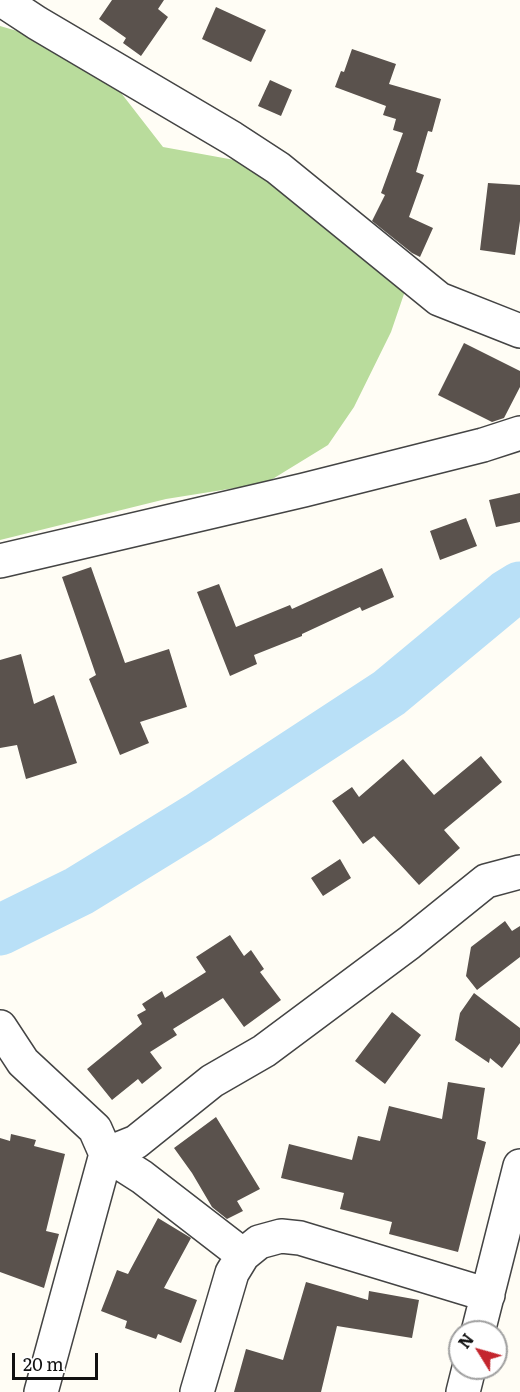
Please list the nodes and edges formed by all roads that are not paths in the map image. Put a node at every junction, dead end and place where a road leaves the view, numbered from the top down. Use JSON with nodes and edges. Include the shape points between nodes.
{"nodes":[{"id":1,"x":2,"y":0,"type":"edge"},
{"id":2,"x":520,"y":331,"type":"edge"},
{"id":3,"x":520,"y":433,"type":"edge"},
{"id":4,"x":0,"y":561,"type":"edge"},
{"id":5,"x":520,"y":872,"type":"edge"},
{"id":6,"x":0,"y":1027,"type":"edge"},
{"id":7,"x":106,"y":1154,"type":"junction"},
{"id":8,"x":520,"y":1166,"type":"edge"},
{"id":9,"x":243,"y":1255,"type":"junction"},
{"id":10,"x":488,"y":1295,"type":"junction"},
{"id":11,"x":481,"y":1320,"type":"edge"},
{"id":12,"x":41,"y":1392,"type":"edge"},
{"id":13,"x":197,"y":1392,"type":"edge"}],
"edges":[{"from":1,"to":2,"type":"street","via":[[278,168],[439,299]]},
{"from":3,"to":4,"type":"street","via":[[304,490]]},
{"from":5,"to":7,"type":"street","via":[[486,881],[264,1051],[212,1081],[136,1142]]},
{"from":6,"to":7,"type":"street","via":[[23,1062],[95,1129]]},
{"from":7,"to":9,"type":"street"},
{"from":7,"to":12,"type":"street"},
{"from":8,"to":10,"type":"street"},
{"from":9,"to":10,"type":"street","via":[[259,1242],[281,1236],[300,1238]]},
{"from":9,"to":13,"type":"street","via":[[232,1273]]},
{"from":10,"to":11,"type":"street"}]}
